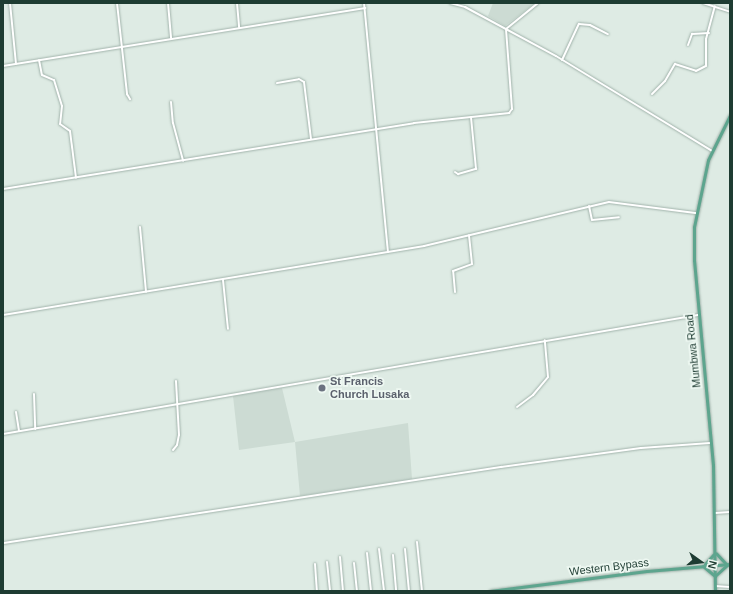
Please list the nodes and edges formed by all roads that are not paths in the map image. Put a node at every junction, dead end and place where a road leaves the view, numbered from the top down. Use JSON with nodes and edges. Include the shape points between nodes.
{"nodes":[{"id":1,"x":10,"y":3,"type":"edge"},
{"id":2,"x":118,"y":3,"type":"edge"},
{"id":3,"x":168,"y":3,"type":"edge"},
{"id":4,"x":237,"y":3,"type":"edge"},
{"id":5,"x":364,"y":3,"type":"edge"},
{"id":6,"x":450,"y":3,"type":"edge"},
{"id":7,"x":538,"y":3,"type":"edge"},
{"id":8,"x":703,"y":3,"type":"edge"},
{"id":9,"x":715,"y":6,"type":"junction"},
{"id":10,"x":365,"y":8,"type":"junction"},
{"id":11,"x":730,"y":12,"type":"edge"},
{"id":12,"x":239,"y":28,"type":"junction"},
{"id":13,"x":506,"y":29,"type":"junction"},
{"id":14,"x":709,"y":33,"type":"junction"},
{"id":15,"x":608,"y":34,"type":"dead end"},
{"id":16,"x":171,"y":38,"type":"junction"},
{"id":17,"x":688,"y":45,"type":"dead end"},
{"id":18,"x":121,"y":46,"type":"junction"},
{"id":19,"x":39,"y":60,"type":"junction"},
{"id":20,"x":562,"y":60,"type":"junction"},
{"id":21,"x":16,"y":64,"type":"junction"},
{"id":22,"x":3,"y":66,"type":"edge"},
{"id":23,"x":277,"y":83,"type":"dead end"},
{"id":24,"x":652,"y":94,"type":"dead end"},
{"id":25,"x":130,"y":100,"type":"dead end"},
{"id":26,"x":171,"y":102,"type":"dead end"},
{"id":27,"x":730,"y":115,"type":"edge"},
{"id":28,"x":472,"y":117,"type":"junction"},
{"id":29,"x":376,"y":130,"type":"junction"},
{"id":30,"x":312,"y":139,"type":"junction"},
{"id":31,"x":712,"y":151,"type":"junction"},
{"id":32,"x":183,"y":161,"type":"junction"},
{"id":33,"x":454,"y":172,"type":"dead end"},
{"id":34,"x":76,"y":178,"type":"junction"},
{"id":35,"x":3,"y":189,"type":"edge"},
{"id":36,"x":589,"y":206,"type":"junction"},
{"id":37,"x":695,"y":213,"type":"junction"},
{"id":38,"x":619,"y":217,"type":"dead end"},
{"id":39,"x":140,"y":227,"type":"dead end"},
{"id":40,"x":469,"y":235,"type":"junction"},
{"id":41,"x":388,"y":252,"type":"junction"},
{"id":42,"x":223,"y":280,"type":"junction"},
{"id":43,"x":146,"y":292,"type":"junction"},
{"id":44,"x":455,"y":292,"type":"dead end"},
{"id":45,"x":3,"y":314,"type":"edge"},
{"id":46,"x":698,"y":315,"type":"junction"},
{"id":47,"x":228,"y":329,"type":"dead end"},
{"id":48,"x":545,"y":340,"type":"junction"},
{"id":49,"x":176,"y":381,"type":"dead end"},
{"id":50,"x":34,"y":394,"type":"dead end"},
{"id":51,"x":178,"y":404,"type":"junction"},
{"id":52,"x":517,"y":407,"type":"dead end"},
{"id":53,"x":16,"y":412,"type":"dead end"},
{"id":54,"x":35,"y":429,"type":"junction"},
{"id":55,"x":19,"y":432,"type":"junction"},
{"id":56,"x":3,"y":434,"type":"edge"},
{"id":57,"x":711,"y":443,"type":"junction"},
{"id":58,"x":173,"y":450,"type":"dead end"},
{"id":59,"x":730,"y":512,"type":"edge"},
{"id":60,"x":715,"y":513,"type":"junction"},
{"id":61,"x":417,"y":542,"type":"dead end"},
{"id":62,"x":3,"y":543,"type":"edge"},
{"id":63,"x":379,"y":549,"type":"dead end"},
{"id":64,"x":405,"y":549,"type":"dead end"},
{"id":65,"x":715,"y":551,"type":"junction"},
{"id":66,"x":367,"y":553,"type":"dead end"},
{"id":67,"x":393,"y":555,"type":"dead end"},
{"id":68,"x":340,"y":557,"type":"dead end"},
{"id":69,"x":327,"y":562,"type":"dead end"},
{"id":70,"x":354,"y":562,"type":"dead end"},
{"id":71,"x":315,"y":564,"type":"dead end"},
{"id":72,"x":729,"y":564,"type":"edge"},
{"id":73,"x":701,"y":565,"type":"junction"},
{"id":74,"x":715,"y":565,"type":"junction"},
{"id":75,"x":715,"y":577,"type":"junction"},
{"id":76,"x":715,"y":586,"type":"junction"},
{"id":77,"x":730,"y":587,"type":"edge"},
{"id":78,"x":513,"y":590,"type":"edge"},
{"id":79,"x":316,"y":591,"type":"edge"},
{"id":80,"x":330,"y":591,"type":"edge"},
{"id":81,"x":343,"y":591,"type":"edge"},
{"id":82,"x":357,"y":591,"type":"edge"},
{"id":83,"x":371,"y":591,"type":"edge"},
{"id":84,"x":384,"y":591,"type":"edge"},
{"id":85,"x":396,"y":591,"type":"edge"},
{"id":86,"x":409,"y":591,"type":"edge"},
{"id":87,"x":422,"y":591,"type":"edge"},
{"id":88,"x":490,"y":591,"type":"edge"},
{"id":89,"x":715,"y":591,"type":"edge"}],
"edges":[{"from":1,"to":21,"type":"street"},
{"from":2,"to":18,"type":"street"},
{"from":3,"to":16,"type":"street"},
{"from":4,"to":12,"type":"street"},
{"from":5,"to":10,"type":"street"},
{"from":6,"to":13,"type":"street","via":[[465,7]]},
{"from":7,"to":13,"type":"street"},
{"from":8,"to":9,"type":"street"},
{"from":9,"to":11,"type":"street"},
{"from":9,"to":14,"type":"street"},
{"from":10,"to":12,"type":"street"},
{"from":10,"to":29,"type":"street"},
{"from":12,"to":16,"type":"street"},
{"from":13,"to":20,"type":"street"},
{"from":13,"to":28,"type":"street","via":[[512,111]]},
{"from":14,"to":17,"type":"street","via":[[692,34]]},
{"from":14,"to":24,"type":"street","via":[[706,42],[706,66],[696,71],[676,64],[666,81]]},
{"from":15,"to":20,"type":"street","via":[[590,25],[579,24]]},
{"from":16,"to":18,"type":"street"},
{"from":18,"to":19,"type":"street"},
{"from":18,"to":25,"type":"street"},
{"from":19,"to":21,"type":"street"},
{"from":19,"to":34,"type":"street","via":[[42,76],[54,80],[62,106],[60,124],[70,131]]},
{"from":20,"to":31,"type":"street"},
{"from":21,"to":22,"type":"street"},
{"from":23,"to":30,"type":"street","via":[[300,79],[304,82]]},
{"from":26,"to":32,"type":"street","via":[[173,123]]},
{"from":27,"to":31,"type":"main road","name":"Mumbwa Road"},
{"from":28,"to":29,"type":"street"},
{"from":28,"to":33,"type":"street","via":[[476,169],[458,174]]},
{"from":29,"to":30,"type":"street"},
{"from":29,"to":41,"type":"street"},
{"from":30,"to":32,"type":"street"},
{"from":31,"to":37,"type":"main road","name":"Mumbwa Road"},
{"from":32,"to":34,"type":"street"},
{"from":34,"to":35,"type":"street"},
{"from":36,"to":37,"type":"street","via":[[614,202]]},
{"from":36,"to":38,"type":"street","via":[[592,220]]},
{"from":36,"to":40,"type":"street"},
{"from":37,"to":46,"type":"main road","name":"Mumbwa Road","via":[[694,260]]},
{"from":39,"to":43,"type":"street"},
{"from":40,"to":41,"type":"street"},
{"from":40,"to":44,"type":"street","via":[[472,264],[453,271]]},
{"from":41,"to":42,"type":"street"},
{"from":42,"to":43,"type":"street"},
{"from":42,"to":47,"type":"street"},
{"from":43,"to":45,"type":"street"},
{"from":46,"to":48,"type":"street"},
{"from":46,"to":57,"type":"main road","name":"Mumbwa Road"},
{"from":48,"to":51,"type":"street"},
{"from":48,"to":52,"type":"street","via":[[548,377],[534,395]]},
{"from":49,"to":51,"type":"street"},
{"from":50,"to":54,"type":"street"},
{"from":51,"to":54,"type":"street"},
{"from":51,"to":58,"type":"street","via":[[179,438]]},
{"from":53,"to":55,"type":"street"},
{"from":54,"to":55,"type":"street"},
{"from":55,"to":56,"type":"street"},
{"from":57,"to":60,"type":"main road","name":"Mumbwa Road"},
{"from":57,"to":62,"type":"street","via":[[641,448],[501,467]]},
{"from":59,"to":60,"type":"street"},
{"from":60,"to":65,"type":"main road","name":"Mumbwa Road"},
{"from":61,"to":87,"type":"street"},
{"from":63,"to":84,"type":"street"},
{"from":64,"to":86,"type":"street"},
{"from":65,"to":72,"type":"main road"},
{"from":65,"to":73,"type":"main road","via":[[710,560]]},
{"from":65,"to":74,"type":"main road","name":"Mumbwa Road"},
{"from":66,"to":83,"type":"street"},
{"from":67,"to":85,"type":"street"},
{"from":68,"to":81,"type":"street"},
{"from":69,"to":80,"type":"street"},
{"from":70,"to":82,"type":"street"},
{"from":71,"to":79,"type":"street"},
{"from":72,"to":74,"type":"main road","name":"Western Bypass"},
{"from":72,"to":75,"type":"main road"},
{"from":73,"to":74,"type":"main road","name":"Western Bypass"},
{"from":73,"to":75,"type":"main road","via":[[710,570]]},
{"from":73,"to":78,"type":"main road","name":"Western Bypass"},
{"from":74,"to":75,"type":"main road","name":"Mumbwa Road"},
{"from":75,"to":76,"type":"main road","name":"Mumbwa Road"},
{"from":76,"to":77,"type":"street"},
{"from":76,"to":89,"type":"main road","name":"Mumbwa Road"},
{"from":78,"to":88,"type":"main road","name":"Western Bypass"}]}
